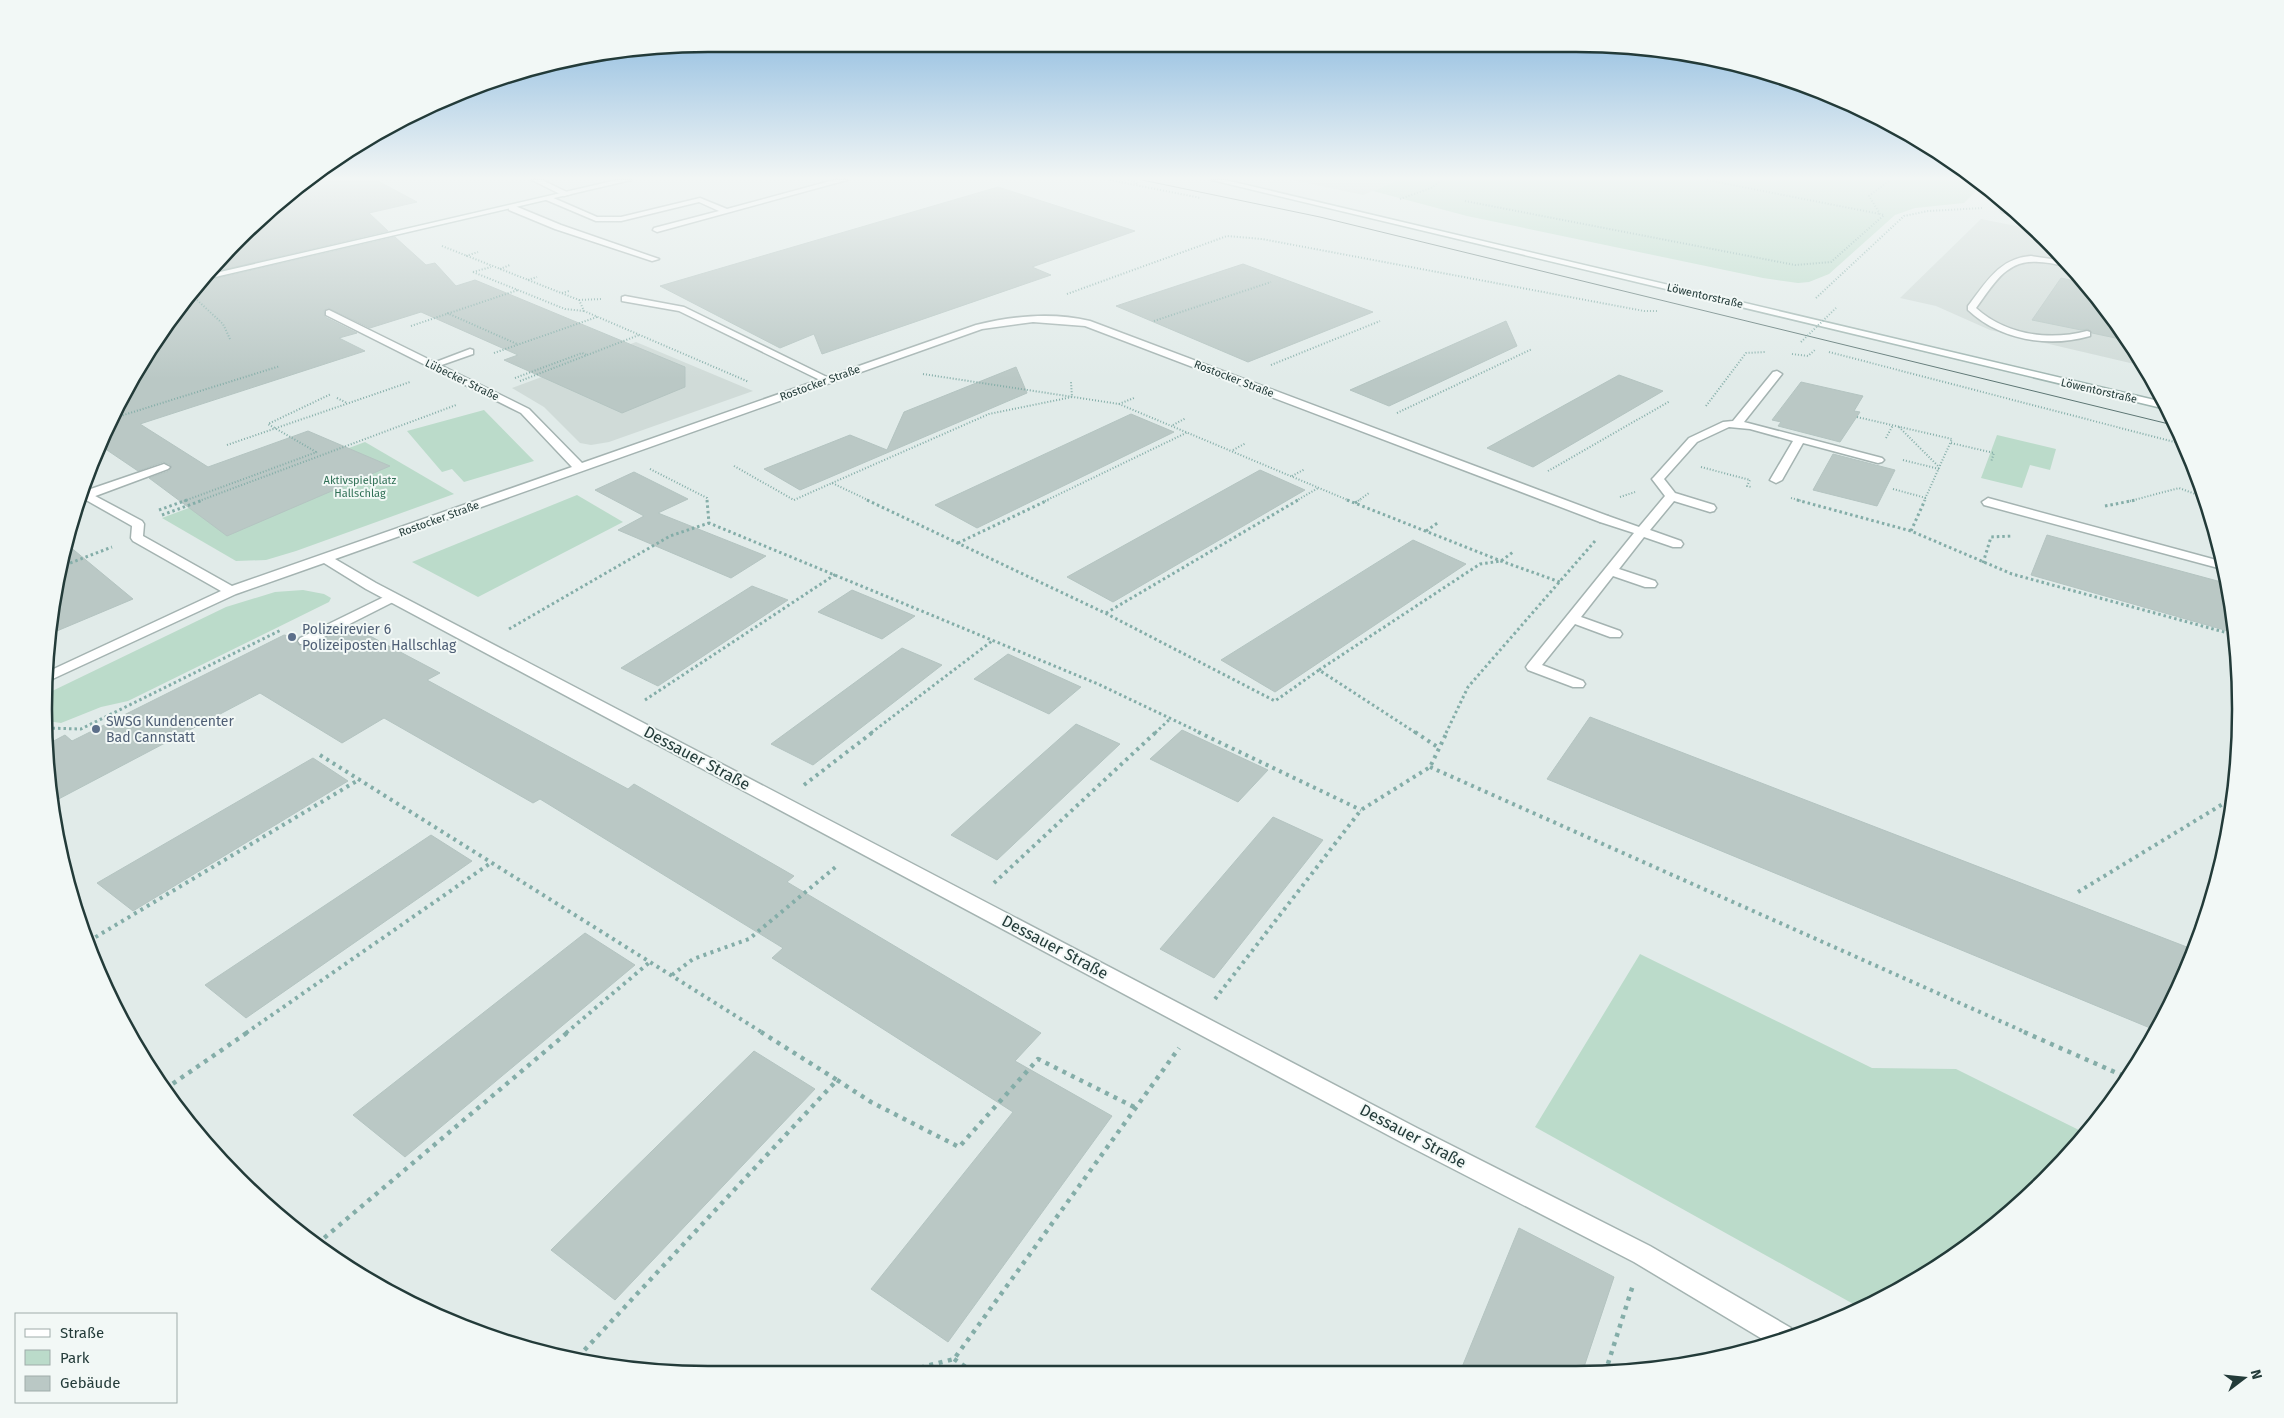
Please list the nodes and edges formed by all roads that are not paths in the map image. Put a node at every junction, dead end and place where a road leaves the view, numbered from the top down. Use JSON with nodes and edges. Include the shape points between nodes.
{"nodes":[{"id":1,"x":343,"y":246,"type":"edge"},
{"id":2,"x":616,"y":246,"type":"edge"},
{"id":3,"x":1494,"y":246,"type":"edge"},
{"id":4,"x":655,"y":259,"type":"dead end"},
{"id":5,"x":2055,"y":262,"type":"edge"},
{"id":6,"x":216,"y":275,"type":"edge"},
{"id":7,"x":625,"y":299,"type":"dead end"},
{"id":8,"x":329,"y":313,"type":"dead end"},
{"id":9,"x":2087,"y":334,"type":"dead end"},
{"id":10,"x":470,"y":352,"type":"dead end"},
{"id":11,"x":433,"y":365,"type":"junction"},
{"id":12,"x":1777,"y":374,"type":"dead end"},
{"id":13,"x":828,"y":380,"type":"junction"},
{"id":14,"x":2156,"y":404,"type":"edge"},
{"id":15,"x":1736,"y":425,"type":"junction"},
{"id":16,"x":1800,"y":439,"type":"junction"},
{"id":17,"x":1878,"y":460,"type":"dead end"},
{"id":18,"x":164,"y":467,"type":"dead end"},
{"id":19,"x":580,"y":468,"type":"junction"},
{"id":20,"x":1776,"y":480,"type":"dead end"},
{"id":21,"x":90,"y":491,"type":"edge"},
{"id":22,"x":88,"y":496,"type":"edge"},
{"id":23,"x":1671,"y":496,"type":"junction"},
{"id":24,"x":1988,"y":502,"type":"dead end"},
{"id":25,"x":1710,"y":508,"type":"dead end"},
{"id":26,"x":1642,"y":532,"type":"junction"},
{"id":27,"x":1677,"y":544,"type":"dead end"},
{"id":28,"x":327,"y":558,"type":"junction"},
{"id":29,"x":2215,"y":563,"type":"edge"},
{"id":30,"x":1611,"y":571,"type":"junction"},
{"id":31,"x":1650,"y":584,"type":"dead end"},
{"id":32,"x":231,"y":592,"type":"junction"},
{"id":33,"x":392,"y":597,"type":"junction"},
{"id":34,"x":1572,"y":618,"type":"junction"},
{"id":35,"x":1615,"y":634,"type":"dead end"},
{"id":36,"x":304,"y":641,"type":"dead end"},
{"id":37,"x":54,"y":674,"type":"edge"},
{"id":38,"x":1578,"y":684,"type":"dead end"},
{"id":39,"x":1777,"y":1334,"type":"edge"}],
"edges":[{"from":1,"to":6,"type":"street"},
{"from":2,"to":4,"type":"street"},
{"from":3,"to":14,"type":"street","name":"Löwentorstraße"},
{"from":5,"to":9,"type":"street","via":[[2020,259],[2008,264],[1971,308],[1979,317],[1998,327],[2036,337],[2066,339]]},
{"from":7,"to":13,"type":"street","via":[[681,309]]},
{"from":8,"to":11,"type":"street","name":"Lübecker Straße"},
{"from":10,"to":11,"type":"street"},
{"from":11,"to":19,"type":"street","name":"Lübecker Straße","via":[[525,411]]},
{"from":12,"to":15,"type":"street"},
{"from":13,"to":19,"type":"street","name":"Rostocker Straße"},
{"from":13,"to":26,"type":"street","name":"Rostocker Straße","via":[[1000,321],[1048,318],[1078,321]]},
{"from":15,"to":16,"type":"street"},
{"from":15,"to":23,"type":"street","via":[[1727,424],[1693,440],[1658,479]]},
{"from":16,"to":17,"type":"street"},
{"from":16,"to":20,"type":"street"},
{"from":18,"to":21,"type":"street"},
{"from":19,"to":28,"type":"street","name":"Rostocker Straße"},
{"from":22,"to":32,"type":"street","via":[[138,524],[136,538]]},
{"from":23,"to":25,"type":"street"},
{"from":23,"to":26,"type":"street"},
{"from":24,"to":29,"type":"street"},
{"from":26,"to":27,"type":"street","name":"Rostocker Straße"},
{"from":26,"to":30,"type":"street"},
{"from":28,"to":32,"type":"street","name":"Rostocker Straße"},
{"from":28,"to":33,"type":"street","name":"Dessauer Straße"},
{"from":30,"to":31,"type":"street"},
{"from":30,"to":34,"type":"street"},
{"from":32,"to":37,"type":"street","name":"Rostocker Straße"},
{"from":33,"to":36,"type":"street"},
{"from":33,"to":39,"type":"street","name":"Dessauer Straße","via":[[1642,1254]]},
{"from":34,"to":35,"type":"street"},
{"from":34,"to":38,"type":"street","via":[[1533,667]]}]}
